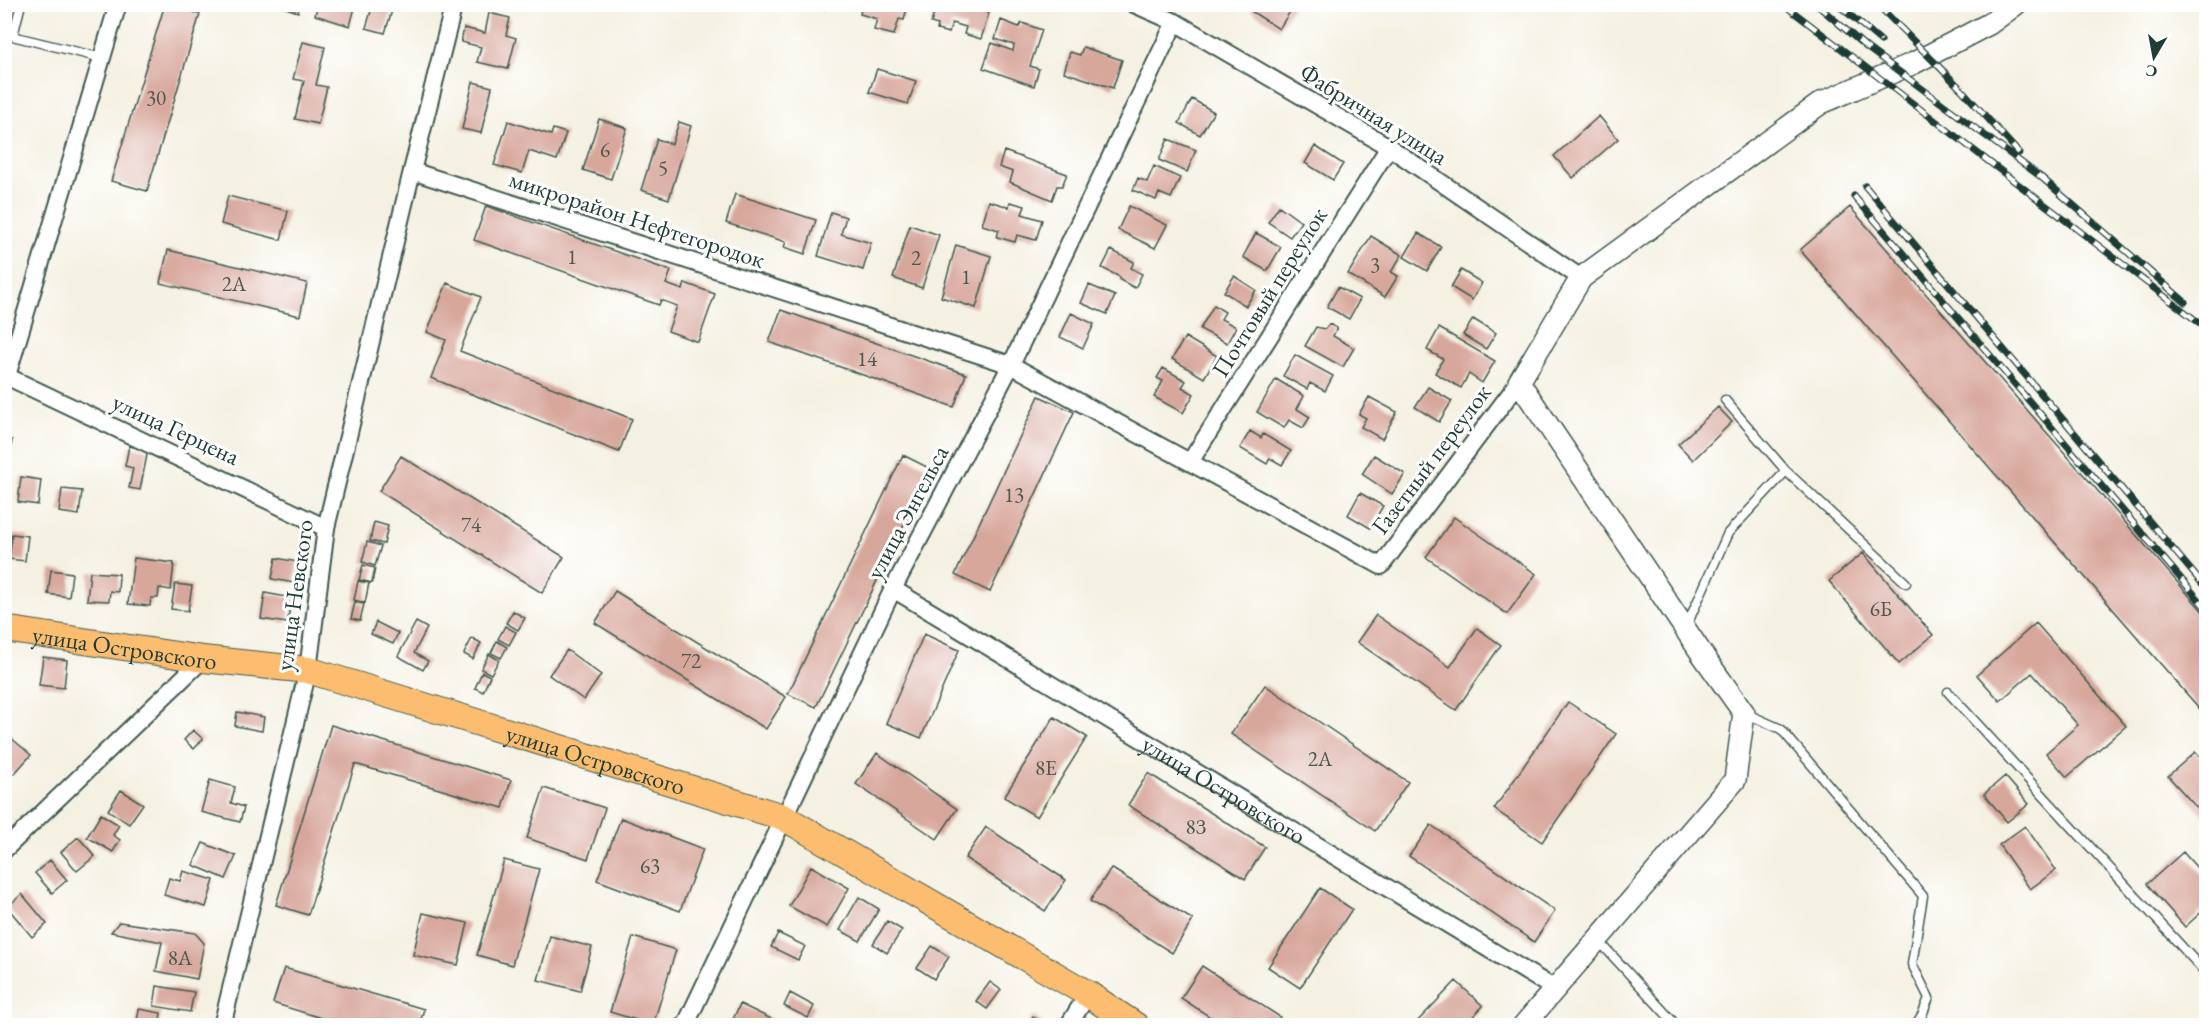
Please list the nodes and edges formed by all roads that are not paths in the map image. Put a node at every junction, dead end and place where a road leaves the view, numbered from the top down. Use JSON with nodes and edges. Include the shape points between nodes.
{"nodes":[{"id":1,"x":21,"y":4,"type":"edge"},
{"id":2,"x":118,"y":4,"type":"edge"},
{"id":3,"x":454,"y":4,"type":"edge"},
{"id":4,"x":1134,"y":4,"type":"edge"},
{"id":5,"x":2016,"y":4,"type":"edge"},
{"id":6,"x":1175,"y":22,"type":"junction"},
{"id":7,"x":9,"y":35,"type":"edge"},
{"id":8,"x":102,"y":58,"type":"junction"},
{"id":9,"x":1389,"y":147,"type":"junction"},
{"id":10,"x":412,"y":171,"type":"junction"},
{"id":11,"x":1581,"y":278,"type":"junction"},
{"id":12,"x":1011,"y":365,"type":"junction"},
{"id":13,"x":6,"y":376,"type":"edge"},
{"id":14,"x":1519,"y":382,"type":"junction"},
{"id":15,"x":1725,"y":400,"type":"dead end"},
{"id":16,"x":1190,"y":462,"type":"junction"},
{"id":17,"x":1786,"y":471,"type":"junction"},
{"id":18,"x":326,"y":528,"type":"junction"},
{"id":19,"x":1381,"y":566,"type":"joint"},
{"id":20,"x":1906,"y":583,"type":"dead end"},
{"id":21,"x":893,"y":589,"type":"junction"},
{"id":22,"x":4,"y":628,"type":"edge"},
{"id":23,"x":1685,"y":630,"type":"junction"},
{"id":24,"x":203,"y":659,"type":"junction"},
{"id":25,"x":308,"y":670,"type":"junction"},
{"id":26,"x":1948,"y":692,"type":"dead end"},
{"id":27,"x":1744,"y":713,"type":"junction"},
{"id":28,"x":783,"y":817,"type":"junction"},
{"id":29,"x":4,"y":850,"type":"edge"},
{"id":30,"x":1597,"y":939,"type":"junction"},
{"id":31,"x":2206,"y":973,"type":"edge"},
{"id":32,"x":1555,"y":989,"type":"junction"},
{"id":33,"x":1088,"y":994,"type":"junction"},
{"id":34,"x":222,"y":1026,"type":"edge"},
{"id":35,"x":685,"y":1026,"type":"edge"},
{"id":36,"x":1068,"y":1026,"type":"edge"},
{"id":37,"x":1136,"y":1026,"type":"edge"},
{"id":38,"x":1523,"y":1026,"type":"edge"},
{"id":39,"x":1677,"y":1026,"type":"edge"},
{"id":40,"x":1915,"y":1026,"type":"edge"}],
"edges":[{"from":1,"to":7,"type":"lane"},
{"from":2,"to":8,"type":"street"},
{"from":3,"to":10,"type":"street"},
{"from":4,"to":6,"type":"street","name":"Фабричная улица"},
{"from":5,"to":11,"type":"street","via":[[1989,24],[1914,63],[1821,103]]},
{"from":6,"to":9,"type":"street","name":"Фабричная улица"},
{"from":6,"to":12,"type":"street","name":"улица Энгельса"},
{"from":7,"to":8,"type":"lane"},
{"from":8,"to":13,"type":"street"},
{"from":9,"to":11,"type":"street","name":"Фабричная улица"},
{"from":9,"to":16,"type":"street","name":"Почтовый переулок"},
{"from":10,"to":12,"type":"street","name":"микрорайон Нефтегородок"},
{"from":10,"to":18,"type":"street","name":"улица Невского"},
{"from":11,"to":14,"type":"street"},
{"from":12,"to":16,"type":"street","name":"микрорайон Нефтегородок"},
{"from":12,"to":21,"type":"street","name":"улица Энгельса"},
{"from":13,"to":18,"type":"street","name":"улица Герцена"},
{"from":14,"to":19,"type":"street","name":"Газетный переулок"},
{"from":14,"to":23,"type":"street"},
{"from":15,"to":17,"type":"lane"},
{"from":16,"to":19,"type":"street","name":"микрорайон Нефтегородок"},
{"from":17,"to":20,"type":"lane"},
{"from":17,"to":23,"type":"lane","via":[[1728,533]]},
{"from":18,"to":25,"type":"street","name":"улица Невского"},
{"from":21,"to":28,"type":"street","name":"улица Энгельса"},
{"from":21,"to":32,"type":"street","name":"улица Островского"},
{"from":22,"to":24,"type":"main road","name":"улица Островского"},
{"from":23,"to":27,"type":"street"},
{"from":24,"to":25,"type":"main road","name":"улица Островского"},
{"from":24,"to":29,"type":"street"},
{"from":25,"to":28,"type":"main road","name":"улица Островского"},
{"from":25,"to":34,"type":"street","name":"улица Невского"},
{"from":26,"to":31,"type":"lane"},
{"from":27,"to":30,"type":"street","via":[[1735,780]]},
{"from":27,"to":40,"type":"lane","via":[[1781,729],[1923,896],[1912,964],[1929,999]]},
{"from":28,"to":33,"type":"main road","name":"улица Островского"},
{"from":28,"to":35,"type":"street","name":"улица Энгельса"},
{"from":30,"to":32,"type":"street"},
{"from":30,"to":39,"type":"lane"},
{"from":32,"to":38,"type":"street"},
{"from":33,"to":36,"type":"street"},
{"from":33,"to":37,"type":"main road","name":"улица Островского"}]}
